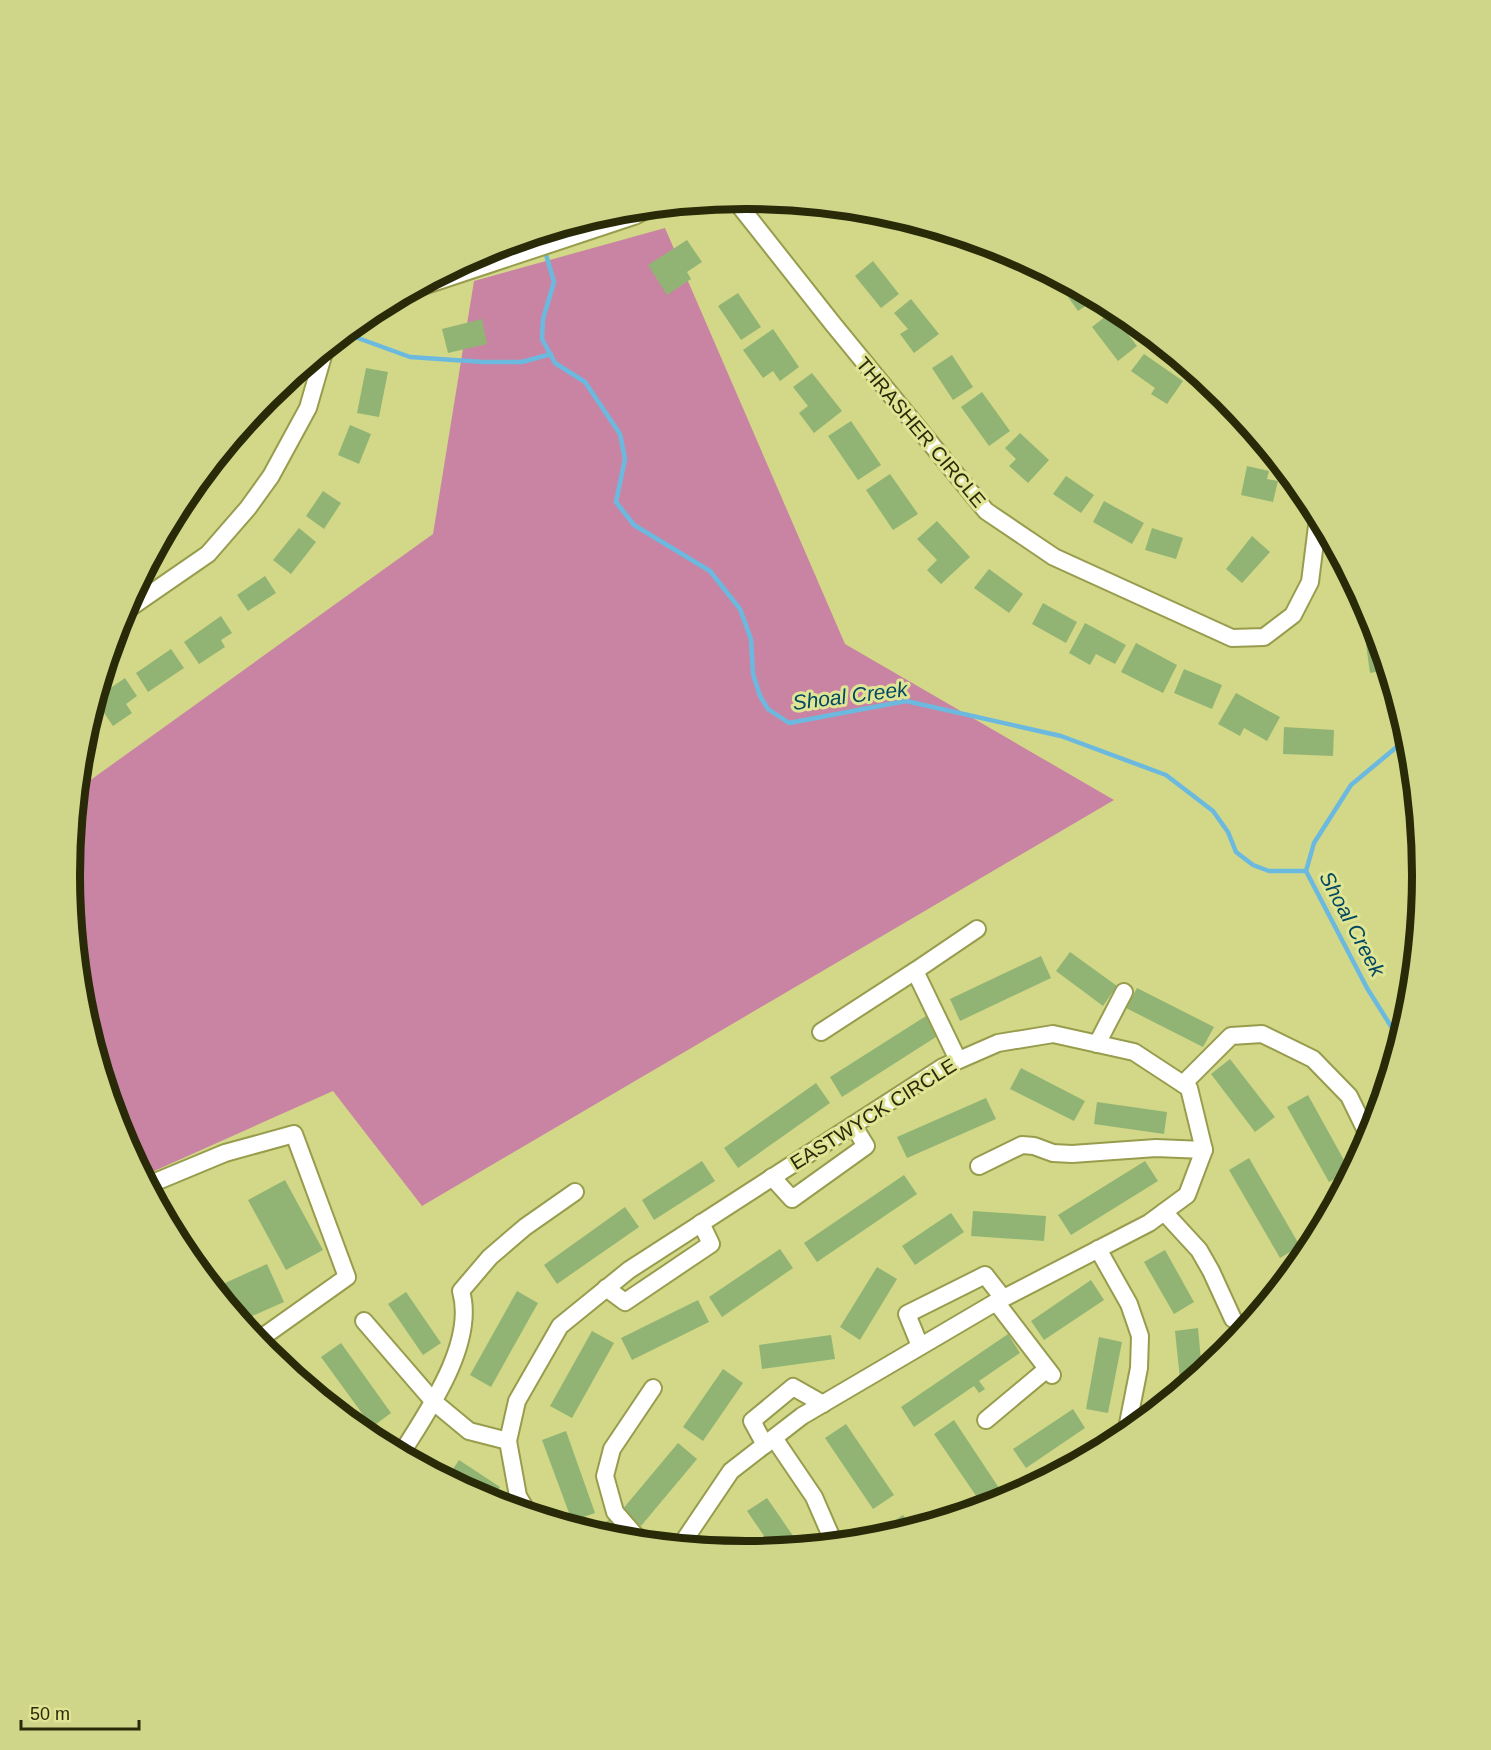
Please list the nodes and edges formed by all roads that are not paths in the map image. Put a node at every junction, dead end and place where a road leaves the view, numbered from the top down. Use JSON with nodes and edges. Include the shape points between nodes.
{"nodes":[{"id":1,"x":742,"y":209,"type":"edge"},
{"id":2,"x":616,"y":222,"type":"edge"},
{"id":3,"x":462,"y":273,"type":"edge"},
{"id":4,"x":321,"y":362,"type":"edge"},
{"id":5,"x":1316,"y":533,"type":"edge"},
{"id":6,"x":143,"y":590,"type":"edge"},
{"id":7,"x":148,"y":597,"type":"junction"},
{"id":8,"x":137,"y":604,"type":"edge"},
{"id":9,"x":976,"y":929,"type":"dead end"},
{"id":10,"x":915,"y":971,"type":"junction"},
{"id":11,"x":1124,"y":993,"type":"dead end"},
{"id":12,"x":821,"y":1032,"type":"dead end"},
{"id":13,"x":1097,"y":1044,"type":"junction"},
{"id":14,"x":958,"y":1060,"type":"junction"},
{"id":15,"x":1183,"y":1084,"type":"junction"},
{"id":16,"x":1363,"y":1124,"type":"edge"},
{"id":17,"x":853,"y":1125,"type":"junction"},
{"id":18,"x":1204,"y":1150,"type":"junction"},
{"id":19,"x":979,"y":1166,"type":"dead end"},
{"id":20,"x":772,"y":1178,"type":"junction"},
{"id":21,"x":155,"y":1182,"type":"edge"},
{"id":22,"x":575,"y":1192,"type":"dead end"},
{"id":23,"x":1164,"y":1212,"type":"junction"},
{"id":24,"x":701,"y":1223,"type":"junction"},
{"id":25,"x":1098,"y":1249,"type":"junction"},
{"id":26,"x":606,"y":1288,"type":"junction"},
{"id":27,"x":999,"y":1300,"type":"junction"},
{"id":28,"x":1233,"y":1319,"type":"dead end"},
{"id":29,"x":364,"y":1321,"type":"dead end"},
{"id":30,"x":265,"y":1335,"type":"edge"},
{"id":31,"x":920,"y":1346,"type":"junction"},
{"id":32,"x":653,"y":1388,"type":"dead end"},
{"id":33,"x":434,"y":1402,"type":"junction"},
{"id":34,"x":823,"y":1404,"type":"junction"},
{"id":35,"x":1129,"y":1419,"type":"edge"},
{"id":36,"x":986,"y":1420,"type":"dead end"},
{"id":37,"x":508,"y":1441,"type":"junction"},
{"id":38,"x":769,"y":1441,"type":"junction"},
{"id":39,"x":405,"y":1448,"type":"edge"},
{"id":40,"x":522,"y":1502,"type":"edge"},
{"id":41,"x":631,"y":1530,"type":"edge"},
{"id":42,"x":831,"y":1535,"type":"edge"},
{"id":43,"x":686,"y":1538,"type":"edge"}],
"edges":[{"from":1,"to":5,"type":"street","name":"THRASHER CIRCLE","via":[[986,511],[1054,557],[1232,638],[1264,637],[1293,615],[1310,582]]},
{"from":2,"to":3,"type":"street"},
{"from":4,"to":7,"type":"street","via":[[308,408],[271,476],[248,508],[208,554]]},
{"from":6,"to":7,"type":"street"},
{"from":7,"to":8,"type":"street"},
{"from":9,"to":10,"type":"street"},
{"from":10,"to":12,"type":"street"},
{"from":10,"to":14,"type":"street"},
{"from":11,"to":13,"type":"street"},
{"from":13,"to":14,"type":"street","name":"EASTWYCK CIRCLE","via":[[1053,1034],[998,1043]]},
{"from":13,"to":15,"type":"street","name":"EASTWYCK CIRCLE","via":[[1134,1052]]},
{"from":14,"to":17,"type":"street","name":"EASTWYCK CIRCLE"},
{"from":15,"to":16,"type":"street","via":[[1231,1036],[1262,1034],[1313,1059],[1349,1095]]},
{"from":15,"to":18,"type":"street","via":[[1189,1088]]},
{"from":17,"to":20,"type":"street","name":"EASTWYCK CIRCLE"},
{"from":17,"to":20,"type":"street","via":[[867,1146],[792,1199]]},
{"from":18,"to":19,"type":"street","via":[[1156,1148],[1072,1154],[1022,1145]]},
{"from":18,"to":23,"type":"street","via":[[1187,1195]]},
{"from":20,"to":24,"type":"street","name":"EASTWYCK CIRCLE"},
{"from":21,"to":30,"type":"street","via":[[225,1153],[294,1134],[347,1277]]},
{"from":22,"to":33,"type":"street","via":[[490,1257],[461,1291],[465,1304],[460,1341]]},
{"from":23,"to":25,"type":"street"},
{"from":23,"to":28,"type":"street","via":[[1199,1250]]},
{"from":24,"to":26,"type":"street","name":"EASTWYCK CIRCLE"},
{"from":24,"to":26,"type":"street","via":[[711,1244],[625,1302]]},
{"from":25,"to":27,"type":"street"},
{"from":25,"to":35,"type":"street","via":[[1129,1304],[1140,1336],[1139,1368]]},
{"from":26,"to":37,"type":"street","name":"EASTWYCK CIRCLE","via":[[560,1326],[517,1401]]},
{"from":27,"to":31,"type":"street"},
{"from":27,"to":31,"type":"street","via":[[985,1275],[907,1314]]},
{"from":27,"to":36,"type":"street","via":[[1049,1372]]},
{"from":29,"to":33,"type":"street"},
{"from":31,"to":34,"type":"street"},
{"from":32,"to":41,"type":"street","via":[[612,1449],[605,1476],[615,1512]]},
{"from":33,"to":37,"type":"street","via":[[469,1431]]},
{"from":33,"to":39,"type":"street"},
{"from":34,"to":38,"type":"street"},
{"from":34,"to":38,"type":"street","via":[[793,1387],[752,1421]]},
{"from":37,"to":40,"type":"street","name":"EASTWYCK CIRCLE"},
{"from":38,"to":42,"type":"street","via":[[814,1497]]},
{"from":38,"to":43,"type":"street","via":[[731,1471]]}]}
